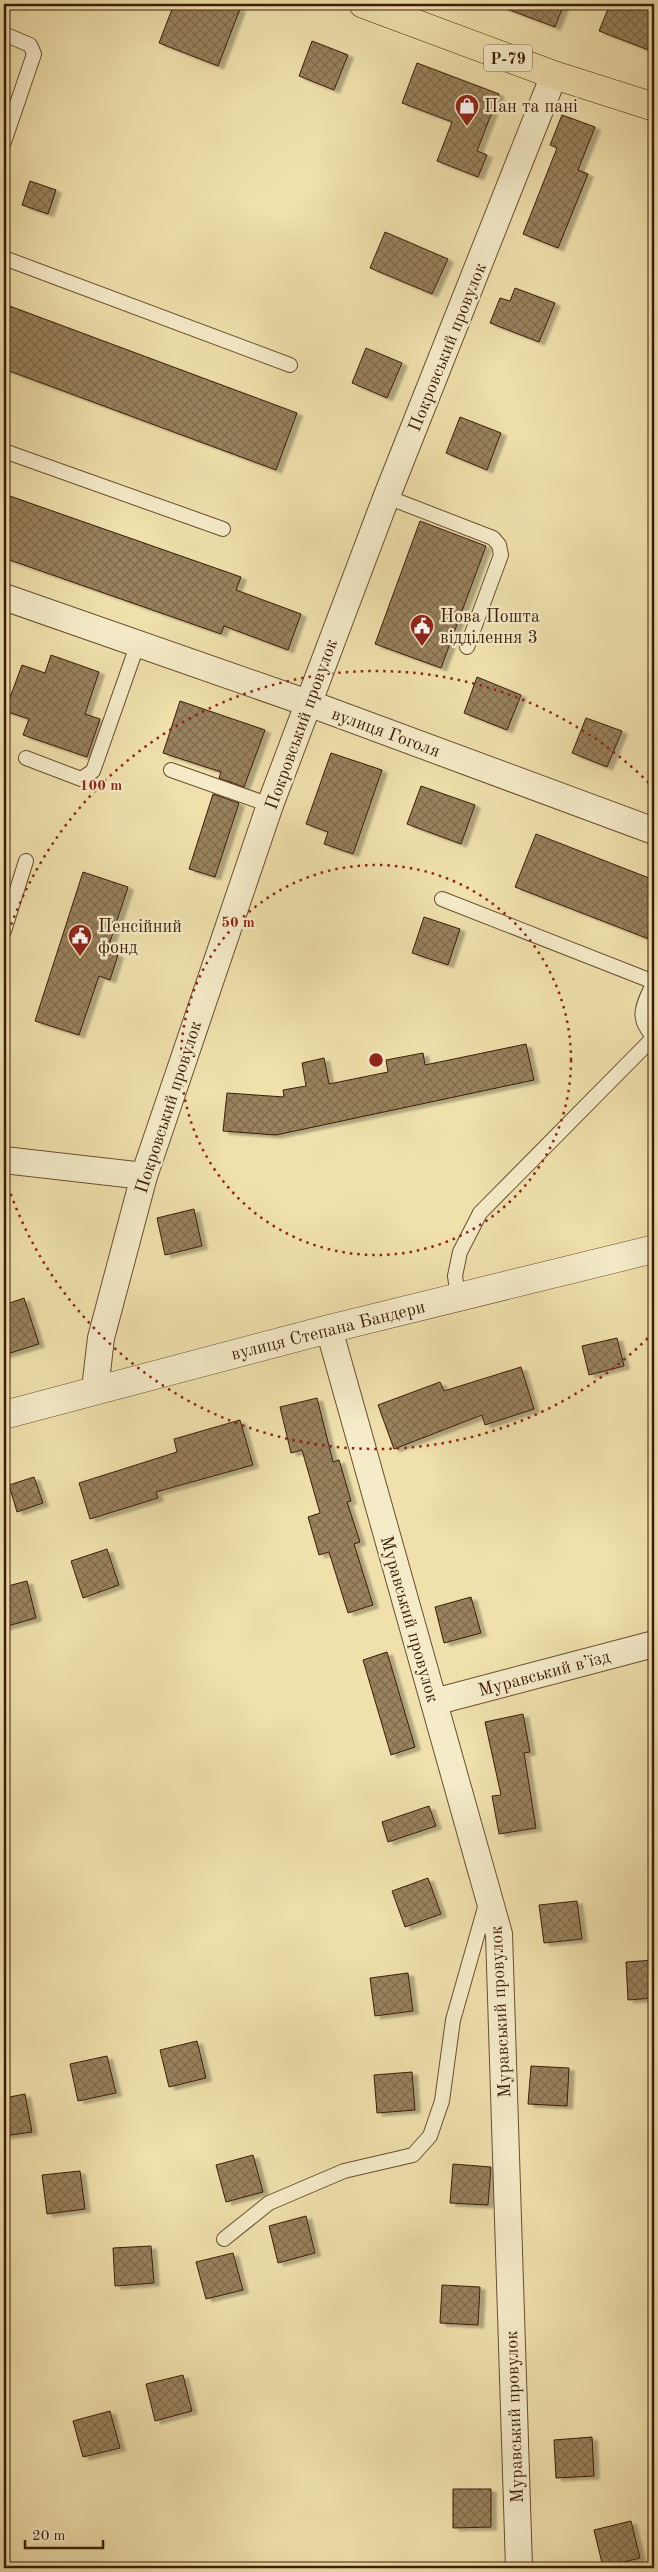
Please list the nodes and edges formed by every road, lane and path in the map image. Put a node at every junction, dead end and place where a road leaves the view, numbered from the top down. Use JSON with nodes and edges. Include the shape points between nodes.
{"nodes":[{"id":1,"x":363,"y":4,"type":"edge"},
{"id":2,"x":4,"y":34,"type":"edge"},
{"id":3,"x":554,"y":75,"type":"junction"},
{"id":4,"x":654,"y":107,"type":"edge"},
{"id":5,"x":4,"y":142,"type":"edge"},
{"id":6,"x":4,"y":258,"type":"edge"},
{"id":7,"x":290,"y":365,"type":"dead end"},
{"id":8,"x":4,"y":451,"type":"edge"},
{"id":9,"x":377,"y":493,"type":"dead end"},
{"id":10,"x":223,"y":529,"type":"dead end"},
{"id":11,"x":4,"y":596,"type":"edge"},
{"id":12,"x":138,"y":643,"type":"junction"},
{"id":13,"x":467,"y":648,"type":"dead end"},
{"id":14,"x":308,"y":703,"type":"junction"},
{"id":15,"x":26,"y":758,"type":"dead end"},
{"id":16,"x":171,"y":770,"type":"dead end"},
{"id":17,"x":270,"y":805,"type":"junction"},
{"id":18,"x":654,"y":831,"type":"edge"},
{"id":19,"x":26,"y":861,"type":"dead end"},
{"id":20,"x":442,"y":899,"type":"dead end"},
{"id":21,"x":4,"y":931,"type":"edge"},
{"id":22,"x":654,"y":982,"type":"edge"},
{"id":23,"x":654,"y":1037,"type":"edge"},
{"id":24,"x":4,"y":1160,"type":"edge"},
{"id":25,"x":144,"y":1176,"type":"junction"},
{"id":26,"x":654,"y":1249,"type":"edge"},
{"id":27,"x":458,"y":1297,"type":"junction"},
{"id":28,"x":329,"y":1329,"type":"junction"},
{"id":29,"x":95,"y":1389,"type":"junction"},
{"id":30,"x":4,"y":1415,"type":"edge"},
{"id":31,"x":654,"y":1644,"type":"edge"},
{"id":32,"x":434,"y":1702,"type":"junction"},
{"id":33,"x":489,"y":1896,"type":"junction"},
{"id":34,"x":224,"y":2239,"type":"dead end"},
{"id":35,"x":519,"y":2568,"type":"edge"}],
"edges":[{"from":1,"to":3,"type":"main road","number":"Р-79"},
{"from":2,"to":5,"type":"lane","via":[[30,45],[34,54]]},
{"from":3,"to":4,"type":"main road","number":"Р-79"},
{"from":3,"to":14,"type":"street","name":"Покровський провулок"},
{"from":6,"to":7,"type":"lane"},
{"from":8,"to":10,"type":"lane"},
{"from":9,"to":13,"type":"lane","via":[[494,538],[499,545],[501,555]]},
{"from":11,"to":12,"type":"street","name":"вулиця Гоголя"},
{"from":12,"to":14,"type":"street","name":"вулиця Гоголя"},
{"from":12,"to":15,"type":"lane","via":[[93,771],[88,777],[81,779]]},
{"from":14,"to":17,"type":"street","name":"Покровський провулок"},
{"from":14,"to":18,"type":"street","name":"вулиця Гоголя"},
{"from":16,"to":17,"type":"lane"},
{"from":17,"to":25,"type":"street","name":"Покровський провулок"},
{"from":19,"to":21,"type":"lane"},
{"from":20,"to":22,"type":"lane"},
{"from":22,"to":23,"type":"lane","via":[[643,1006],[642,1017],[645,1027]]},
{"from":23,"to":27,"type":"lane","via":[[480,1213],[460,1252],[455,1276]]},
{"from":24,"to":25,"type":"street"},
{"from":25,"to":29,"type":"street","name":"Покровський провулок","via":[[101,1338]]},
{"from":26,"to":27,"type":"street","name":"вулиця Степана Бандери"},
{"from":27,"to":28,"type":"street","name":"вулиця Степана Бандери"},
{"from":28,"to":29,"type":"street","name":"вулиця Степана Бандери"},
{"from":28,"to":32,"type":"street","name":"Муравський провулок"},
{"from":29,"to":30,"type":"street","name":"вулиця Степана Бандери"},
{"from":31,"to":32,"type":"street","name":"Муравський в’їзд"},
{"from":32,"to":33,"type":"street","name":"Муравський провулок"},
{"from":33,"to":34,"type":"lane","via":[[453,2020],[442,2101],[430,2136],[412,2155],[344,2170],[269,2203]]},
{"from":33,"to":35,"type":"street","name":"Муравський провулок","via":[[499,1934]]}]}
